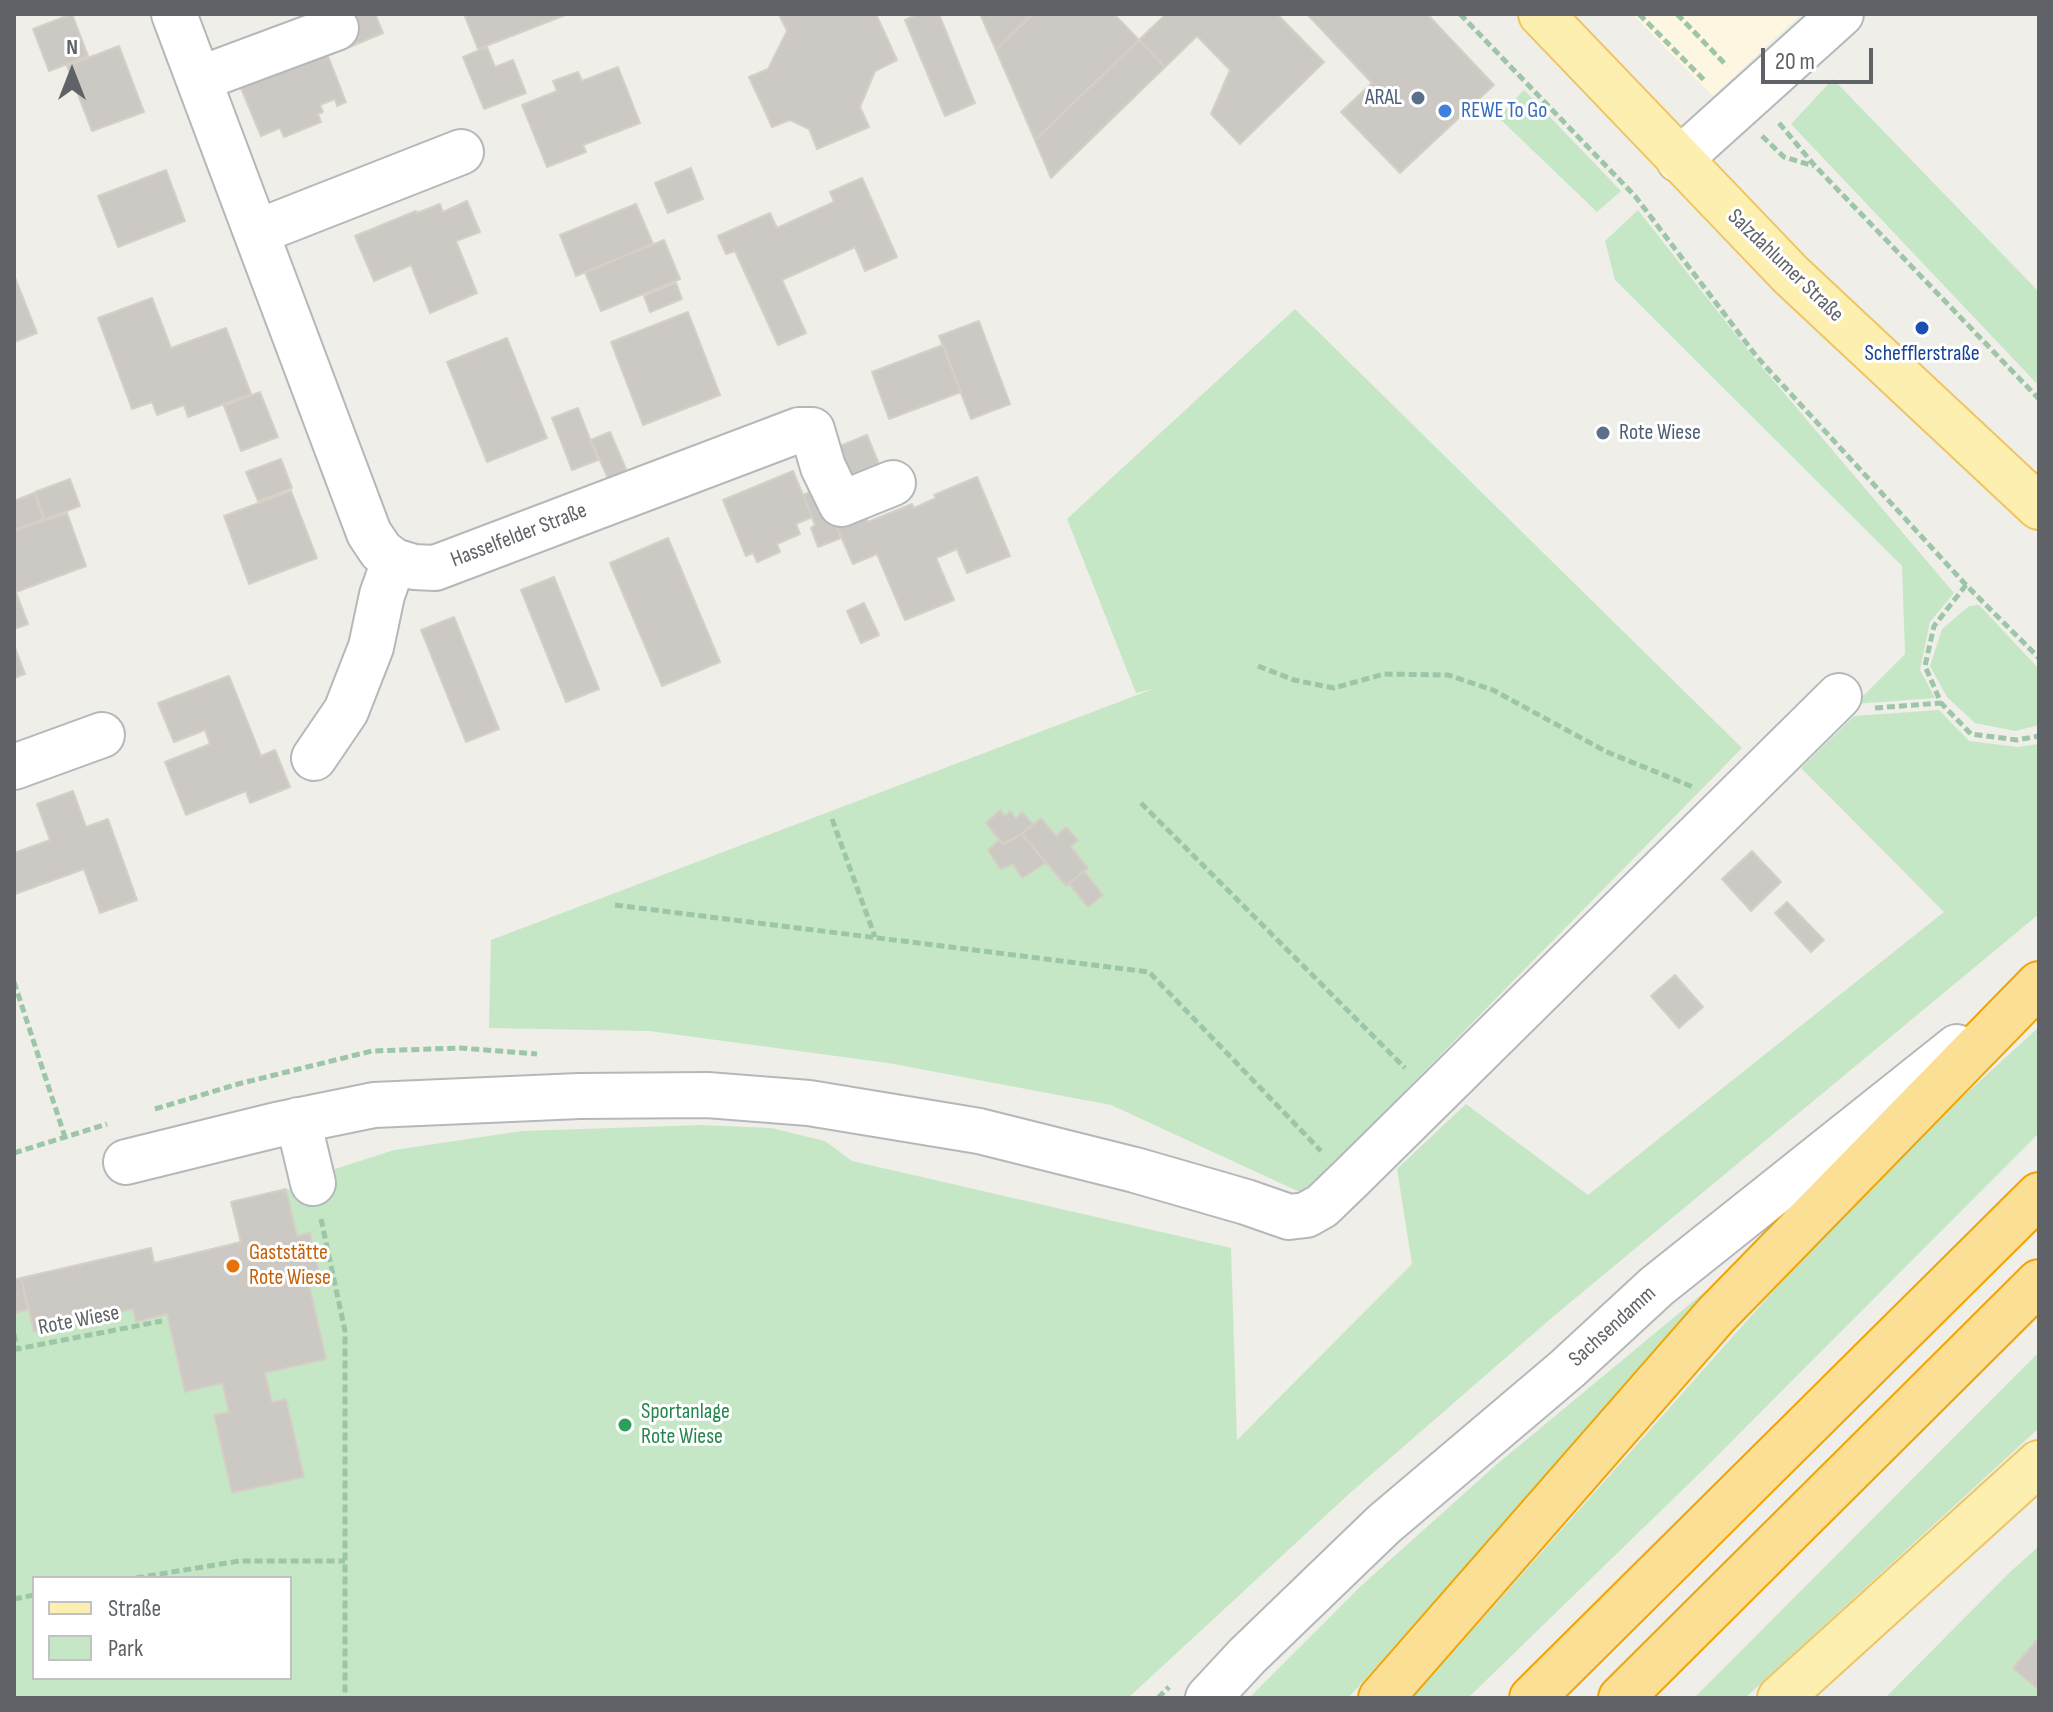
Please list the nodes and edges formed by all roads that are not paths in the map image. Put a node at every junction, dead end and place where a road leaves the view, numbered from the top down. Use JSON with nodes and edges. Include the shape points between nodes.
{"nodes":[{"id":1,"x":174,"y":14,"type":"edge"},
{"id":2,"x":1541,"y":14,"type":"edge"},
{"id":3,"x":1841,"y":14,"type":"edge"},
{"id":4,"x":336,"y":28,"type":"dead end"},
{"id":5,"x":199,"y":79,"type":"junction"},
{"id":6,"x":461,"y":152,"type":"dead end"},
{"id":7,"x":1679,"y":160,"type":"junction"},
{"id":8,"x":257,"y":232,"type":"junction"},
{"id":9,"x":893,"y":483,"type":"dead end"},
{"id":10,"x":2039,"y":507,"type":"edge"},
{"id":11,"x":394,"y":561,"type":"junction"},
{"id":12,"x":1839,"y":696,"type":"road end"},
{"id":13,"x":102,"y":735,"type":"dead end"},
{"id":14,"x":314,"y":758,"type":"dead end"},
{"id":15,"x":14,"y":767,"type":"edge"},
{"id":16,"x":2039,"y":983,"type":"edge"},
{"id":17,"x":298,"y":1120,"type":"junction"},
{"id":18,"x":126,"y":1162,"type":"dead end"},
{"id":19,"x":313,"y":1183,"type":"road end"},
{"id":20,"x":2039,"y":1195,"type":"edge"},
{"id":21,"x":2039,"y":1282,"type":"edge"},
{"id":22,"x":2039,"y":1463,"type":"edge"},
{"id":23,"x":1208,"y":1698,"type":"edge"},
{"id":24,"x":1381,"y":1698,"type":"edge"},
{"id":25,"x":1532,"y":1698,"type":"edge"},
{"id":26,"x":1621,"y":1698,"type":"edge"},
{"id":27,"x":1780,"y":1698,"type":"edge"}],
"edges":[{"from":1,"to":5,"type":"street"},
{"from":2,"to":7,"type":"main road","name":"Salzdahlumer Straße"},
{"from":3,"to":7,"type":"street"},
{"from":4,"to":5,"type":"street"},
{"from":5,"to":8,"type":"street"},
{"from":6,"to":8,"type":"street"},
{"from":7,"to":10,"type":"main road","name":"Salzdahlumer Straße","via":[[1791,275]]},
{"from":8,"to":11,"type":"street","via":[[369,533]]},
{"from":9,"to":11,"type":"street","name":"Hasselfelder Straße","via":[[841,504],[812,430],[799,430],[435,568]]},
{"from":11,"to":14,"type":"street","via":[[371,647],[346,711]]},
{"from":12,"to":17,"type":"street","via":[[1349,1180],[1306,1215],[1289,1217],[1135,1170],[979,1131],[809,1103],[707,1095],[579,1096],[374,1105]]},
{"from":13,"to":15,"type":"street"},
{"from":16,"to":23,"type":"street","name":"Sachsendamm","via":[[1657,1286],[1384,1524]]},
{"from":16,"to":24,"type":"highway","via":[[1716,1315]]},
{"from":17,"to":18,"type":"street"},
{"from":17,"to":19,"type":"street"},
{"from":20,"to":25,"type":"highway"},
{"from":21,"to":26,"type":"highway"},
{"from":22,"to":27,"type":"main road"}]}
